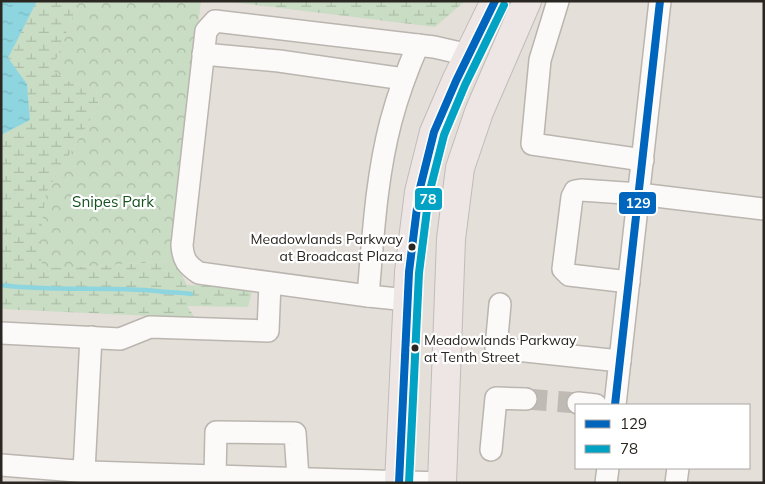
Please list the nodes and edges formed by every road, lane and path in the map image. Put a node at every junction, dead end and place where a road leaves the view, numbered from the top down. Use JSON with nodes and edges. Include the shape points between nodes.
{"nodes":[{"id":1,"x":496,"y":1,"type":"edge"},
{"id":2,"x":527,"y":1,"type":"edge"},
{"id":3,"x":558,"y":1,"type":"edge"},
{"id":4,"x":660,"y":1,"type":"edge"},
{"id":5,"x":271,"y":28,"type":"junction"},
{"id":6,"x":418,"y":45,"type":"junction"},
{"id":7,"x":203,"y":54,"type":"junction"},
{"id":8,"x":469,"y":55,"type":"junction"},
{"id":9,"x":265,"y":60,"type":"junction"},
{"id":10,"x":404,"y":79,"type":"junction"},
{"id":11,"x":643,"y":160,"type":"junction"},
{"id":12,"x":639,"y":194,"type":"junction"},
{"id":13,"x":764,"y":209,"type":"edge"},
{"id":14,"x":629,"y":282,"type":"junction"},
{"id":15,"x":270,"y":283,"type":"junction"},
{"id":16,"x":368,"y":296,"type":"junction"},
{"id":17,"x":408,"y":300,"type":"junction"},
{"id":18,"x":500,"y":304,"type":"dead end"},
{"id":19,"x":1,"y":333,"type":"edge"},
{"id":20,"x":91,"y":338,"type":"junction"},
{"id":21,"x":620,"y":361,"type":"junction"},
{"id":22,"x":526,"y":399,"type":"tunnel mouth"},
{"id":23,"x":615,"y":404,"type":"edge"},
{"id":24,"x":492,"y":450,"type":"dead end"},
{"id":25,"x":608,"y":469,"type":"edge"},
{"id":26,"x":678,"y":469,"type":"edge"},
{"id":27,"x":11,"y":471,"type":"edge"},
{"id":28,"x":84,"y":471,"type":"junction"},
{"id":29,"x":215,"y":475,"type":"junction"},
{"id":30,"x":54,"y":476,"type":"edge"},
{"id":31,"x":298,"y":478,"type":"junction"},
{"id":32,"x":344,"y":481,"type":"edge"},
{"id":33,"x":399,"y":482,"type":"edge"},
{"id":34,"x":442,"y":483,"type":"edge"},
{"id":35,"x":606,"y":483,"type":"edge"},
{"id":36,"x":676,"y":483,"type":"edge"}],
"edges":[{"from":1,"to":8,"type":"main road"},
{"from":2,"to":34,"type":"main road","via":[[479,112],[460,168],[451,239]]},
{"from":3,"to":11,"type":"street","via":[[540,60],[532,144]]},
{"from":4,"to":11,"type":"street"},
{"from":5,"to":6,"type":"street"},
{"from":5,"to":7,"type":"street","via":[[215,21],[206,31]]},
{"from":5,"to":9,"type":"street"},
{"from":6,"to":8,"type":"street"},
{"from":6,"to":10,"type":"street"},
{"from":7,"to":9,"type":"street"},
{"from":7,"to":15,"type":"street","via":[[183,257],[199,273]]},
{"from":8,"to":17,"type":"main road","via":[[434,132],[419,192]]},
{"from":9,"to":10,"type":"street"},
{"from":10,"to":16,"type":"street","via":[[390,122],[380,178]]},
{"from":11,"to":12,"type":"street"},
{"from":12,"to":13,"type":"street"},
{"from":12,"to":14,"type":"street"},
{"from":12,"to":14,"type":"street","via":[[575,191],[563,269],[569,275]]},
{"from":14,"to":21,"type":"street"},
{"from":15,"to":16,"type":"street"},
{"from":15,"to":20,"type":"street","via":[[268,331],[150,327],[120,339]]},
{"from":16,"to":17,"type":"street"},
{"from":17,"to":33,"type":"main road"},
{"from":18,"to":21,"type":"street","via":[[496,348]]},
{"from":19,"to":20,"type":"street"},
{"from":20,"to":28,"type":"street"},
{"from":21,"to":23,"type":"street"},
{"from":22,"to":24,"type":"street","via":[[496,398]]},
{"from":25,"to":35,"type":"street"},
{"from":26,"to":36,"type":"street"},
{"from":27,"to":30,"type":"street"},
{"from":28,"to":29,"type":"street"},
{"from":28,"to":30,"type":"street"},
{"from":29,"to":31,"type":"street"},
{"from":29,"to":31,"type":"street","via":[[216,432],[295,433]]},
{"from":31,"to":32,"type":"street"},
{"from":32,"to":33,"type":"street"},
{"from":33,"to":34,"type":"street"}]}
